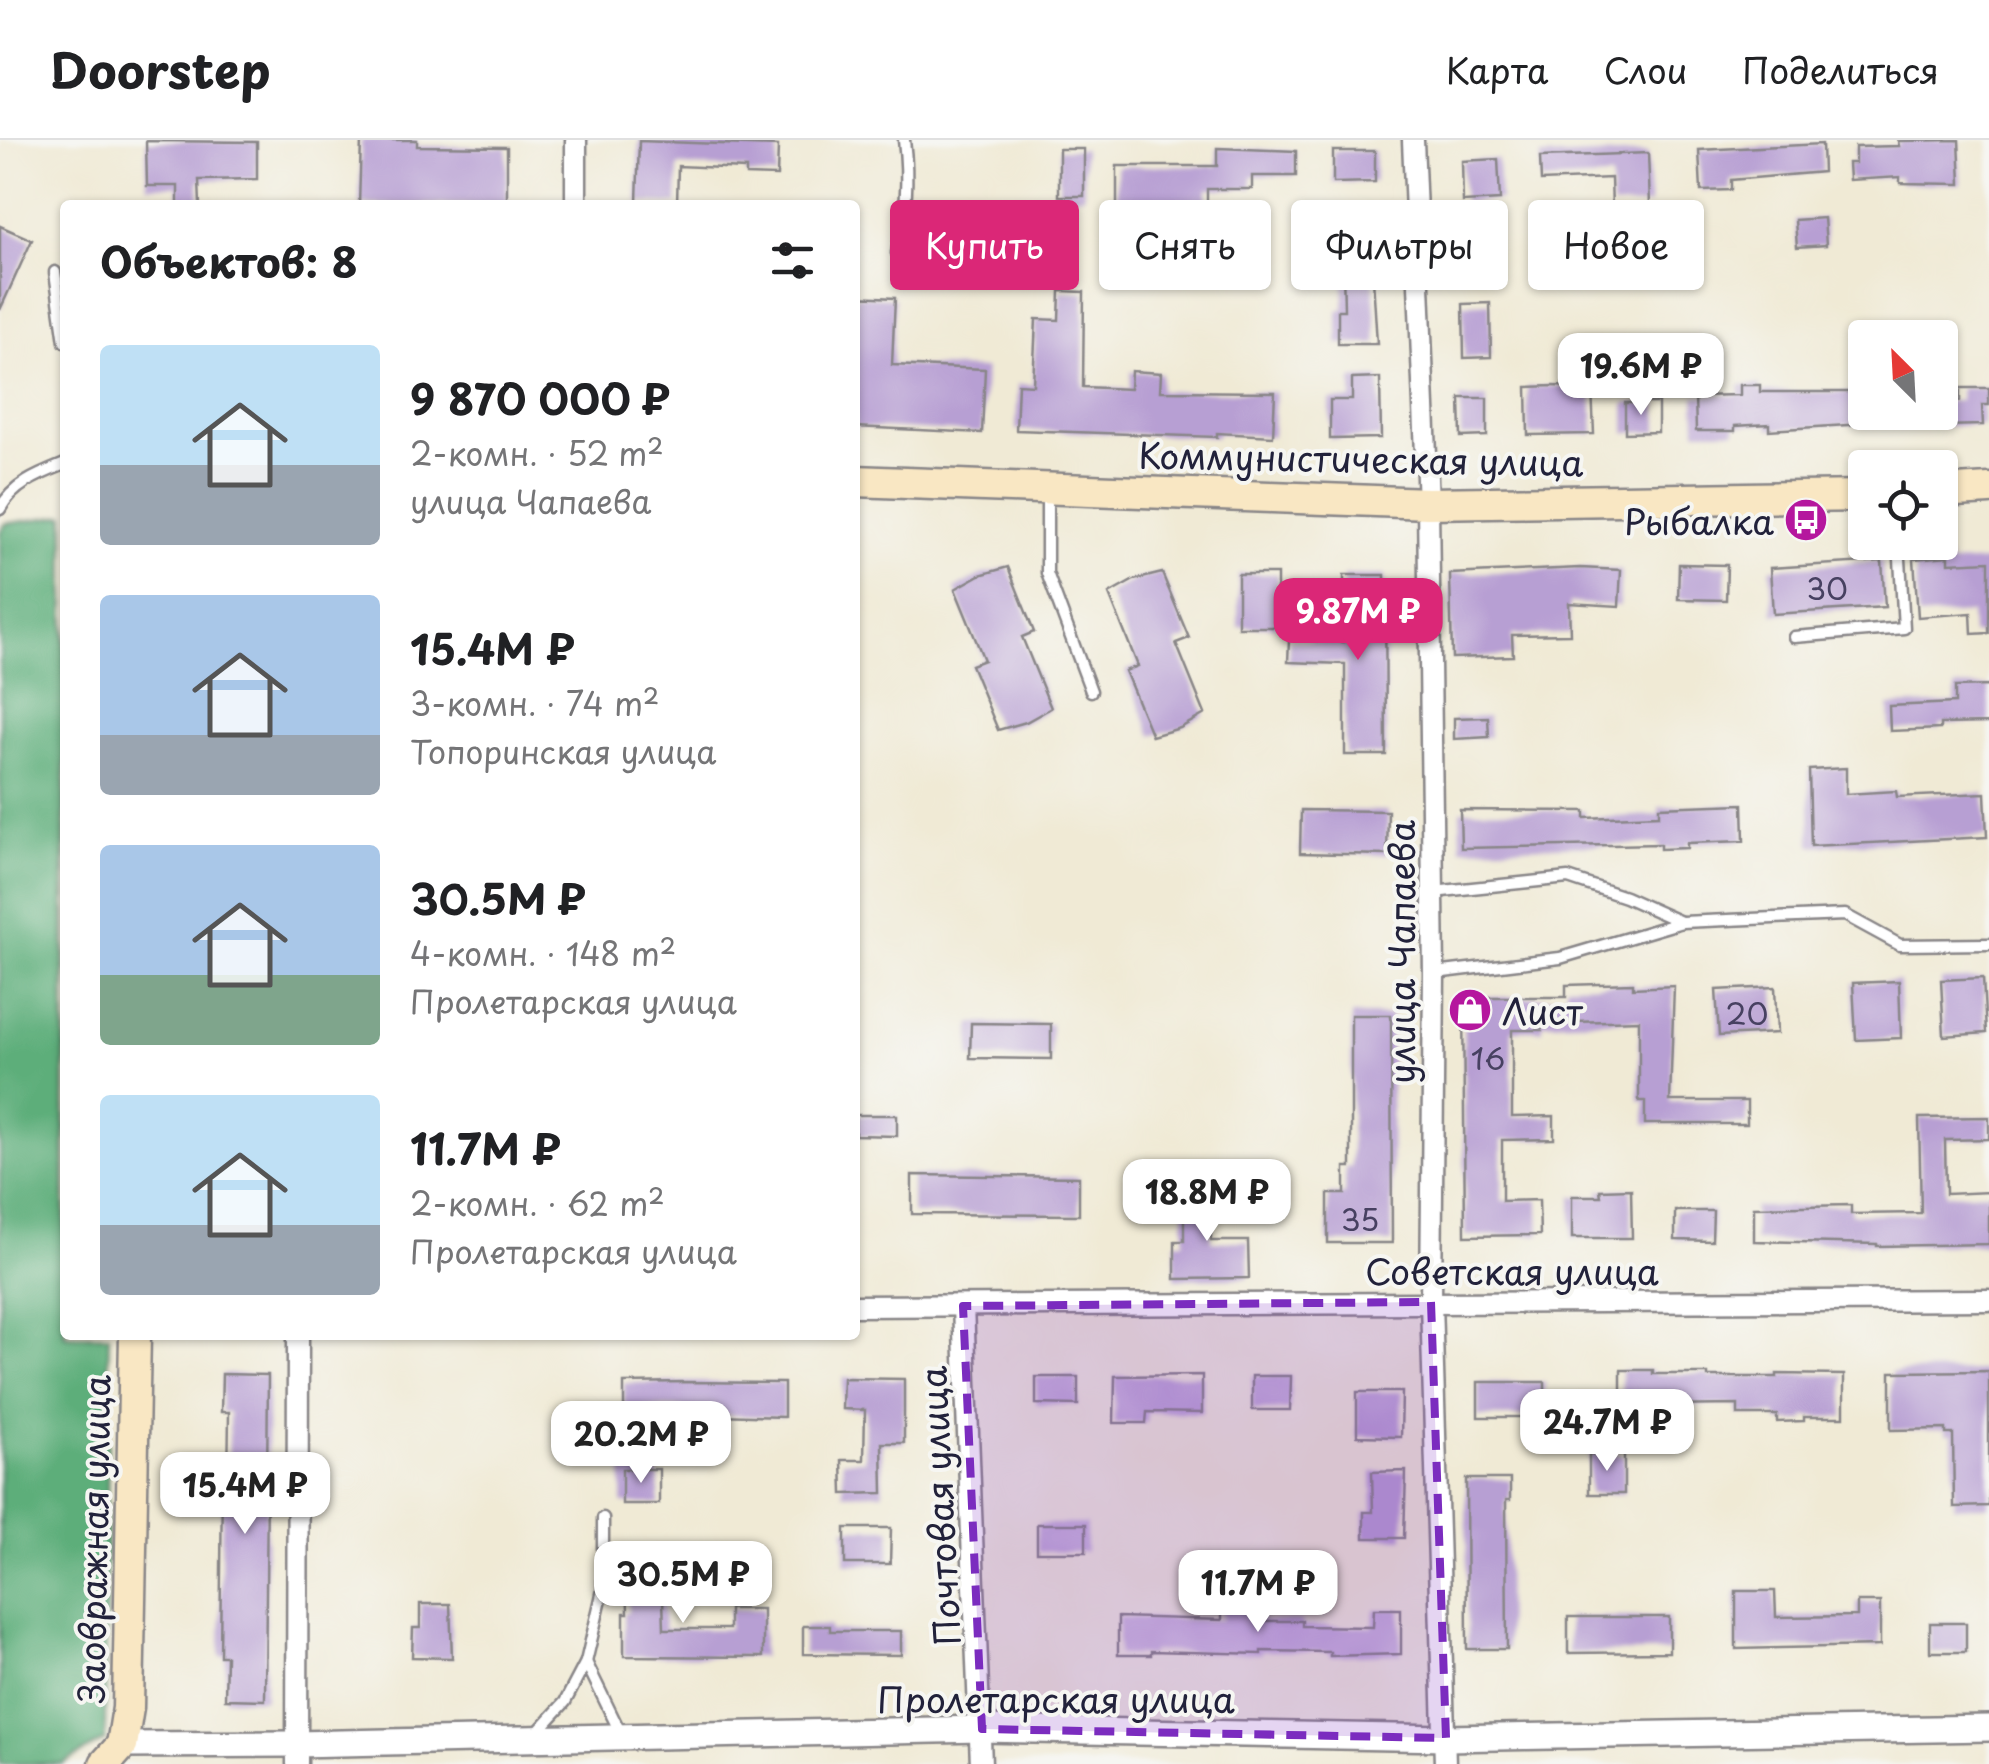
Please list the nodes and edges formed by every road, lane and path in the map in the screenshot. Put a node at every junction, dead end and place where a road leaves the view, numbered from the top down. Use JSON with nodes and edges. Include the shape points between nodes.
{"nodes":[{"id":1,"x":576,"y":140,"type":"edge"},
{"id":2,"x":904,"y":140,"type":"edge"},
{"id":3,"x":1413,"y":140,"type":"edge"},
{"id":4,"x":576,"y":200,"type":"edge"},
{"id":5,"x":907,"y":200,"type":"edge"},
{"id":6,"x":54,"y":272,"type":"dead end"},
{"id":7,"x":60,"y":310,"type":"edge"},
{"id":8,"x":60,"y":466,"type":"edge"},
{"id":9,"x":860,"y":482,"type":"edge"},
{"id":10,"x":1047,"y":489,"type":"junction"},
{"id":11,"x":1989,"y":489,"type":"edge"},
{"id":12,"x":1958,"y":491,"type":"edge"},
{"id":13,"x":1848,"y":496,"type":"edge"},
{"id":14,"x":1428,"y":503,"type":"junction"},
{"id":15,"x":0,"y":509,"type":"edge"},
{"id":16,"x":1900,"y":560,"type":"edge"},
{"id":17,"x":1794,"y":637,"type":"dead end"},
{"id":18,"x":1090,"y":691,"type":"dead end"},
{"id":19,"x":1433,"y":892,"type":"junction"},
{"id":20,"x":1682,"y":922,"type":"junction"},
{"id":21,"x":1989,"y":944,"type":"edge"},
{"id":22,"x":1434,"y":973,"type":"junction"},
{"id":23,"x":1989,"y":1300,"type":"edge"},
{"id":24,"x":1431,"y":1302,"type":"junction"},
{"id":25,"x":860,"y":1306,"type":"edge"},
{"id":26,"x":962,"y":1306,"type":"junction"},
{"id":27,"x":136,"y":1340,"type":"edge"},
{"id":28,"x":298,"y":1340,"type":"edge"},
{"id":29,"x":603,"y":1518,"type":"dead end"},
{"id":30,"x":586,"y":1662,"type":"junction"},
{"id":31,"x":1989,"y":1728,"type":"edge"},
{"id":32,"x":982,"y":1729,"type":"junction"},
{"id":33,"x":622,"y":1737,"type":"junction"},
{"id":34,"x":1446,"y":1738,"type":"junction"},
{"id":35,"x":532,"y":1739,"type":"junction"},
{"id":36,"x":113,"y":1754,"type":"edge"},
{"id":37,"x":296,"y":1754,"type":"edge"},
{"id":38,"x":193,"y":1755,"type":"edge"},
{"id":39,"x":982,"y":1764,"type":"edge"},
{"id":40,"x":1445,"y":1764,"type":"edge"}],
"edges":[{"from":1,"to":4,"type":"street"},
{"from":2,"to":5,"type":"lane"},
{"from":3,"to":14,"type":"street","name":"улица Чапаева"},
{"from":6,"to":7,"type":"lane"},
{"from":8,"to":15,"type":"lane","via":[[30,478]]},
{"from":9,"to":10,"type":"main road","name":"Коммунистическая улица"},
{"from":10,"to":14,"type":"main road","name":"Коммунистическая улица"},
{"from":10,"to":18,"type":"lane","via":[[1047,574]]},
{"from":11,"to":12,"type":"main road"},
{"from":13,"to":14,"type":"main road","name":"Коммунистическая улица"},
{"from":14,"to":19,"type":"street","name":"улица Чапаева"},
{"from":16,"to":17,"type":"lane","via":[[1904,628]]},
{"from":19,"to":20,"type":"lane","via":[[1568,878]]},
{"from":19,"to":22,"type":"street","name":"улица Чапаева"},
{"from":20,"to":21,"type":"lane","via":[[1845,916],[1900,945]]},
{"from":20,"to":22,"type":"lane","via":[[1560,958]]},
{"from":22,"to":24,"type":"street","name":"улица Чапаева"},
{"from":23,"to":24,"type":"street","name":"Советская улица"},
{"from":24,"to":26,"type":"street","name":"Советская улица"},
{"from":24,"to":34,"type":"street","name":"улица Чапаева"},
{"from":25,"to":26,"type":"street","name":"Советская улица"},
{"from":26,"to":32,"type":"street","name":"Почтовая улица"},
{"from":27,"to":36,"type":"main road","name":"Заовражная улица","via":[[128,1708]]},
{"from":28,"to":37,"type":"street"},
{"from":29,"to":30,"type":"lane","via":[[603,1590]]},
{"from":30,"to":33,"type":"lane"},
{"from":30,"to":35,"type":"lane","via":[[565,1702]]},
{"from":31,"to":34,"type":"street","name":"Пролетарская улица"},
{"from":32,"to":33,"type":"street","name":"Пролетарская улица"},
{"from":32,"to":34,"type":"street","name":"Пролетарская улица"},
{"from":32,"to":39,"type":"street","name":"Почтовая улица"},
{"from":33,"to":35,"type":"street","name":"Пролетарская улица"},
{"from":34,"to":40,"type":"street","name":"улица Чапаева"},
{"from":35,"to":37,"type":"street","name":"Пролетарская улица"},
{"from":36,"to":38,"type":"street","name":"Пролетарская улица"},
{"from":37,"to":38,"type":"street","name":"Пролетарская улица"}]}
